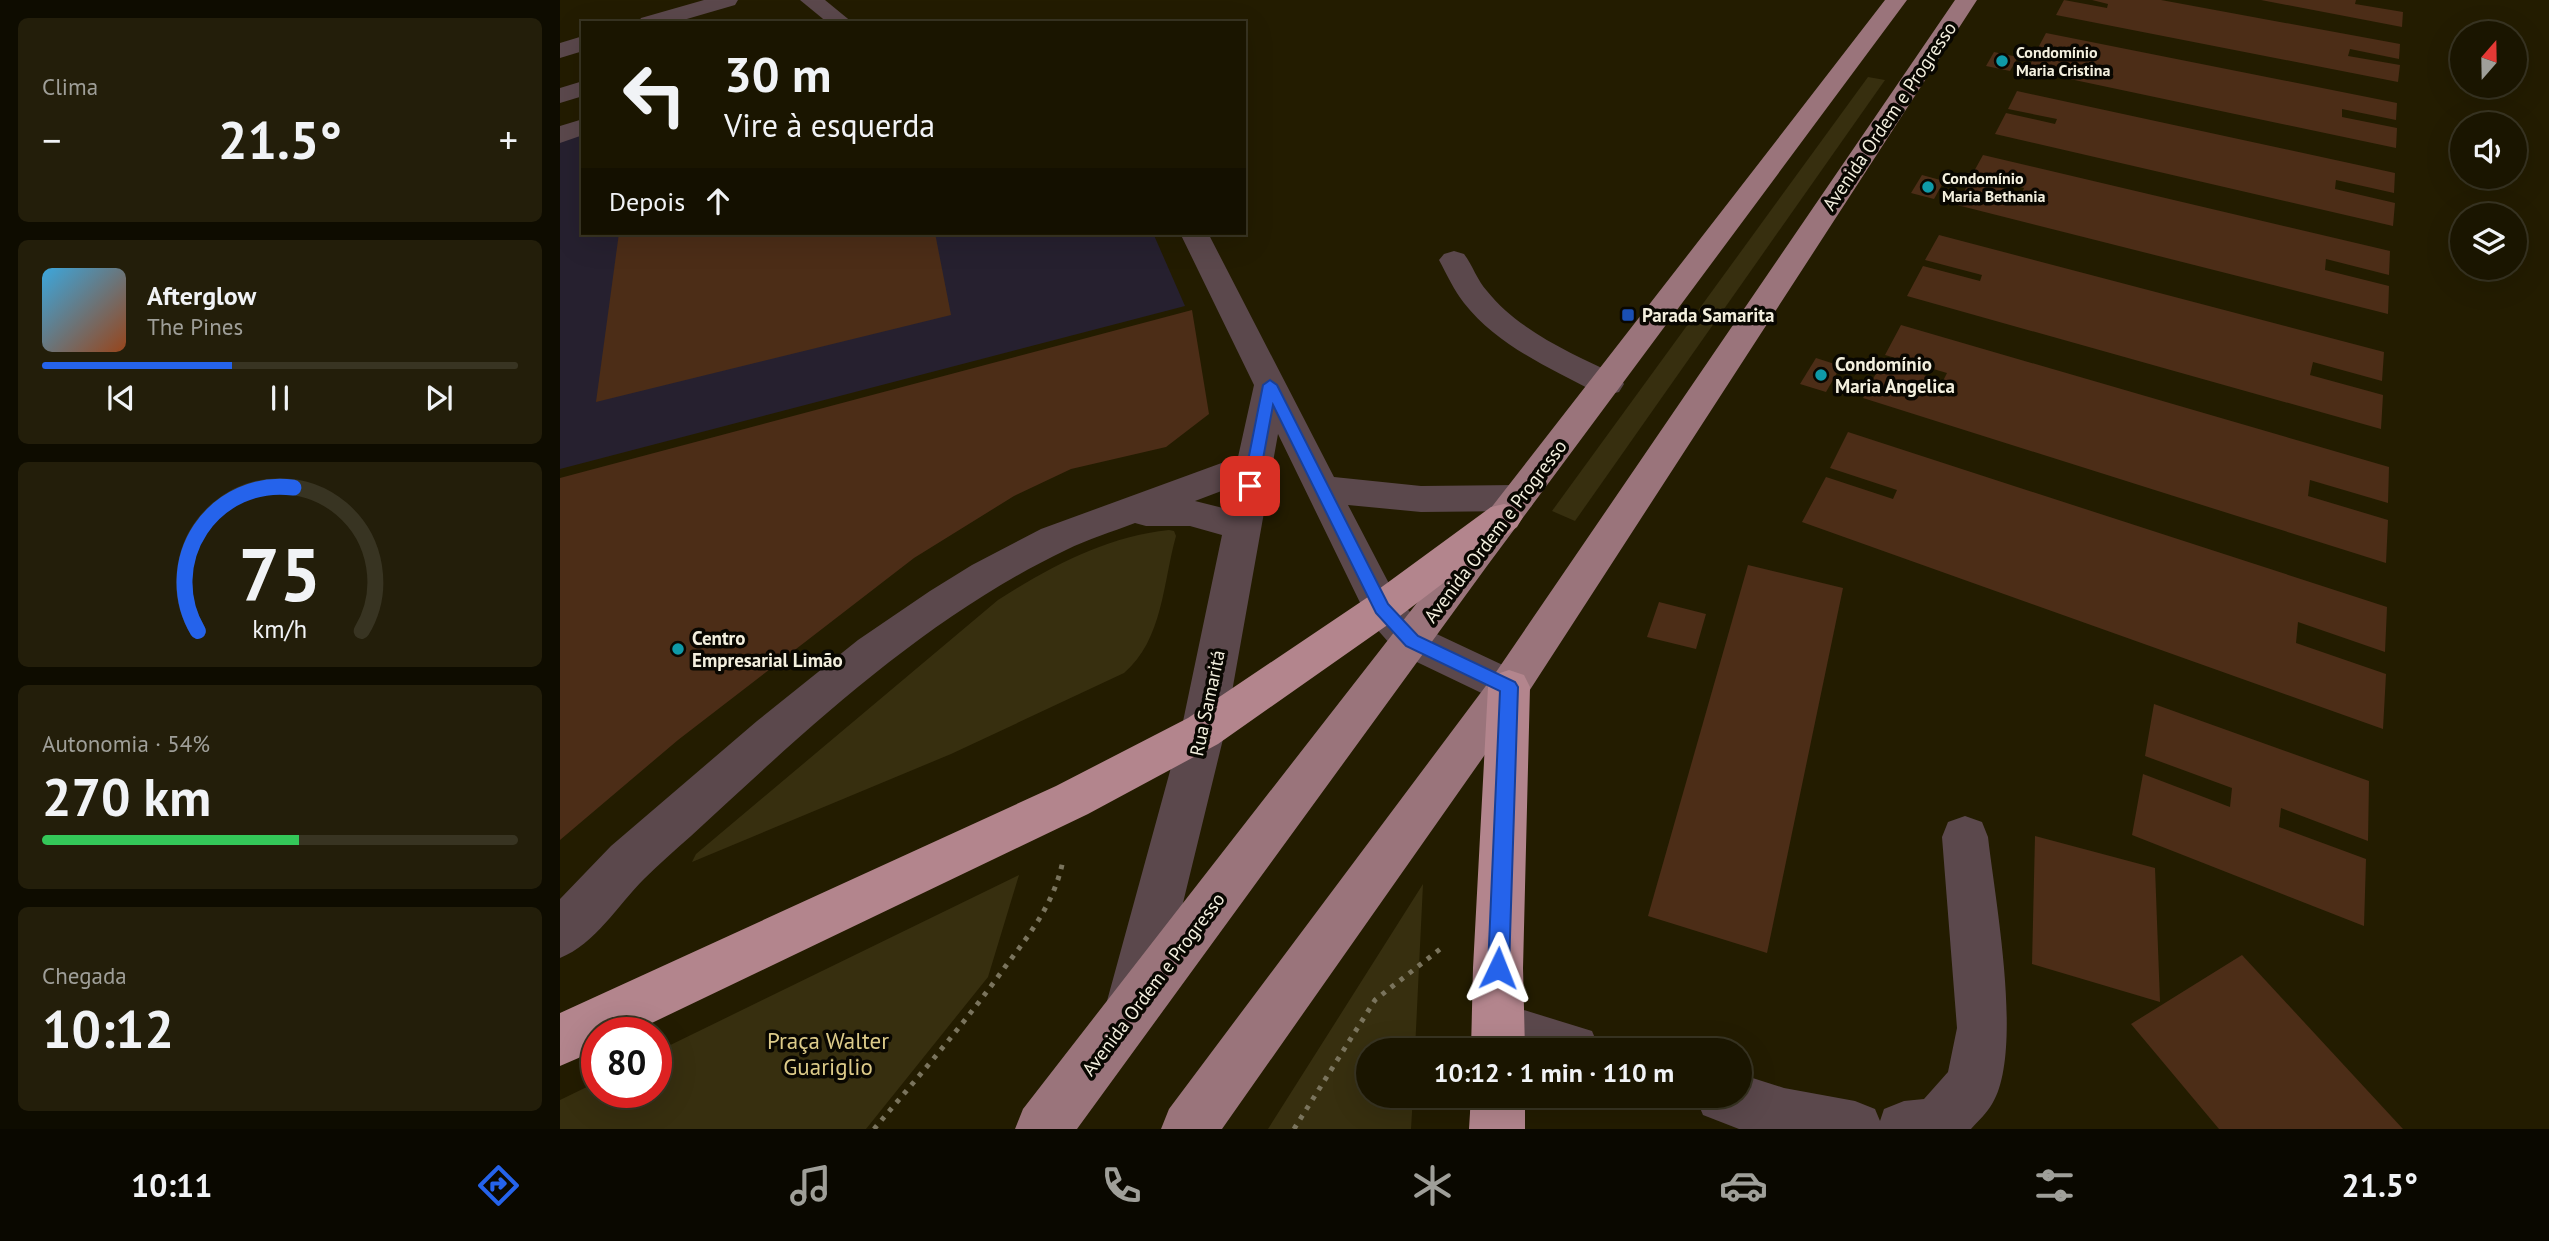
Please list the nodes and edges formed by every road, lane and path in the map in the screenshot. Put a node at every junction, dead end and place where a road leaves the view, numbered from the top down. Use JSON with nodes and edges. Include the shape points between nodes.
{"nodes":[{"id":1,"x":727,"y":0,"type":"edge"},
{"id":2,"x":1896,"y":0,"type":"edge"},
{"id":3,"x":1966,"y":0,"type":"edge"},
{"id":4,"x":656,"y":21,"type":"edge"},
{"id":5,"x":581,"y":44,"type":"edge"},
{"id":6,"x":560,"y":51,"type":"edge"},
{"id":7,"x":581,"y":89,"type":"edge"},
{"id":8,"x":560,"y":96,"type":"edge"},
{"id":9,"x":581,"y":127,"type":"edge"},
{"id":10,"x":560,"y":135,"type":"edge"},
{"id":11,"x":1196,"y":235,"type":"edge"},
{"id":12,"x":1454,"y":260,"type":"dead end"},
{"id":13,"x":1607,"y":384,"type":"junction"},
{"id":14,"x":1270,"y":385,"type":"junction"},
{"id":15,"x":1255,"y":466,"type":"junction"},
{"id":16,"x":1322,"y":488,"type":"junction"},
{"id":17,"x":1511,"y":508,"type":"junction"},
{"id":18,"x":1127,"y":512,"type":"junction"},
{"id":19,"x":1242,"y":527,"type":"junction"},
{"id":20,"x":1397,"y":625,"type":"junction"},
{"id":21,"x":1509,"y":687,"type":"junction"},
{"id":22,"x":1203,"y":731,"type":"junction"},
{"id":23,"x":1965,"y":837,"type":"dead end"},
{"id":24,"x":1062,"y":869,"type":"dead end"},
{"id":25,"x":560,"y":934,"type":"edge"},
{"id":26,"x":1446,"y":944,"type":"dead end"},
{"id":27,"x":1128,"y":1017,"type":"junction"},
{"id":28,"x":1498,"y":1038,"type":"edge"},
{"id":29,"x":560,"y":1040,"type":"edge"},
{"id":30,"x":1752,"y":1106,"type":"edge"},
{"id":31,"x":1498,"y":1108,"type":"edge"},
{"id":32,"x":874,"y":1129,"type":"edge"},
{"id":33,"x":1043,"y":1129,"type":"edge"},
{"id":34,"x":1189,"y":1129,"type":"edge"},
{"id":35,"x":1294,"y":1129,"type":"edge"},
{"id":36,"x":1497,"y":1129,"type":"edge"},
{"id":37,"x":1856,"y":1129,"type":"edge"},
{"id":38,"x":1904,"y":1129,"type":"edge"}],
"edges":[{"from":1,"to":4,"type":"street"},
{"from":2,"to":13,"type":"main road","name":"Avenida Ordem e Progresso"},
{"from":3,"to":21,"type":"main road","name":"Avenida Ordem e Progresso"},
{"from":5,"to":6,"type":"street"},
{"from":7,"to":8,"type":"street"},
{"from":9,"to":10,"type":"street"},
{"from":11,"to":14,"type":"street"},
{"from":12,"to":13,"type":"street","via":[[1475,297],[1500,321],[1548,356]]},
{"from":13,"to":17,"type":"main road","name":"Avenida Ordem e Progresso"},
{"from":14,"to":15,"type":"street","name":"Rua Samaritá"},
{"from":14,"to":16,"type":"street"},
{"from":15,"to":18,"type":"street"},
{"from":15,"to":19,"type":"street","name":"Rua Samaritá"},
{"from":16,"to":17,"type":"street"},
{"from":16,"to":20,"type":"street"},
{"from":17,"to":20,"type":"highway"},
{"from":18,"to":19,"type":"street","via":[[1190,513]]},
{"from":18,"to":25,"type":"street","via":[[1054,539],[985,575],[873,652],[628,862]]},
{"from":19,"to":22,"type":"street","name":"Rua Samaritá"},
{"from":20,"to":21,"type":"street"},
{"from":20,"to":22,"type":"highway"},
{"from":20,"to":27,"type":"main road","name":"Avenida Ordem e Progresso"},
{"from":21,"to":28,"type":"highway"},
{"from":21,"to":34,"type":"main road","name":"Avenida Ordem e Progresso"},
{"from":22,"to":27,"type":"street","name":"Rua Samaritá"},
{"from":22,"to":29,"type":"highway","via":[[1072,800]]},
{"from":23,"to":38,"type":"street","via":[[1983,1027],[1973,1085],[1938,1125]]},
{"from":24,"to":32,"type":"path","via":[[1041,918],[987,994]]},
{"from":26,"to":35,"type":"path","via":[[1375,1000]]},
{"from":27,"to":33,"type":"main road","name":"Avenida Ordem e Progresso"},
{"from":30,"to":37,"type":"street"},
{"from":31,"to":36,"type":"highway"}]}
